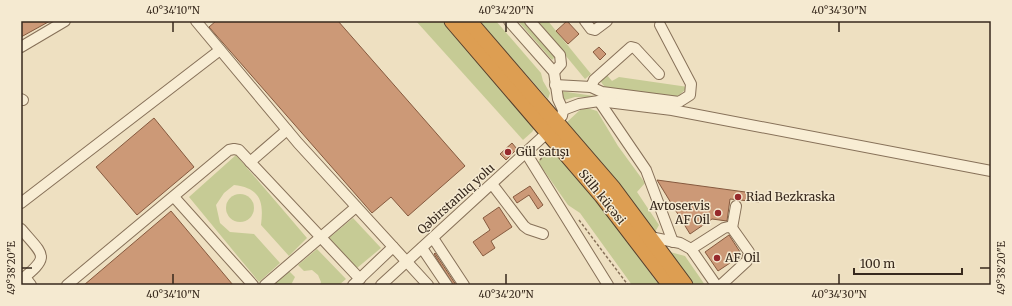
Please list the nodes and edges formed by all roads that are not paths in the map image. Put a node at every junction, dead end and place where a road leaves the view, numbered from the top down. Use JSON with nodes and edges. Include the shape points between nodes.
{"nodes":[{"id":1,"x":65,"y":21,"type":"edge"},
{"id":2,"x":196,"y":21,"type":"edge"},
{"id":3,"x":452,"y":21,"type":"edge"},
{"id":4,"x":469,"y":21,"type":"edge"},
{"id":5,"x":508,"y":21,"type":"edge"},
{"id":6,"x":530,"y":21,"type":"edge"},
{"id":7,"x":585,"y":21,"type":"edge"},
{"id":8,"x":607,"y":21,"type":"edge"},
{"id":9,"x":660,"y":25,"type":"dead end"},
{"id":10,"x":21,"y":47,"type":"edge"},
{"id":11,"x":220,"y":50,"type":"junction"},
{"id":12,"x":554,"y":72,"type":"junction"},
{"id":13,"x":659,"y":74,"type":"dead end"},
{"id":14,"x":555,"y":85,"type":"junction"},
{"id":15,"x":591,"y":87,"type":"junction"},
{"id":16,"x":599,"y":101,"type":"junction"},
{"id":17,"x":555,"y":128,"type":"junction"},
{"id":18,"x":287,"y":130,"type":"junction"},
{"id":19,"x":526,"y":153,"type":"junction"},
{"id":20,"x":250,"y":162,"type":"junction"},
{"id":21,"x":991,"y":170,"type":"edge"},
{"id":22,"x":492,"y":184,"type":"junction"},
{"id":23,"x":174,"y":197,"type":"junction"},
{"id":24,"x":21,"y":203,"type":"edge"},
{"id":25,"x":736,"y":206,"type":"dead end"},
{"id":26,"x":356,"y":207,"type":"junction"},
{"id":27,"x":732,"y":228,"type":"junction"},
{"id":28,"x":21,"y":229,"type":"edge"},
{"id":29,"x":542,"y":234,"type":"dead end"},
{"id":30,"x":650,"y":237,"type":"junction"},
{"id":31,"x":320,"y":238,"type":"junction"},
{"id":32,"x":433,"y":238,"type":"junction"},
{"id":33,"x":673,"y":242,"type":"junction"},
{"id":34,"x":393,"y":247,"type":"junction"},
{"id":35,"x":422,"y":248,"type":"junction"},
{"id":36,"x":691,"y":249,"type":"junction"},
{"id":37,"x":406,"y":262,"type":"junction"},
{"id":38,"x":25,"y":281,"type":"edge"},
{"id":39,"x":356,"y":282,"type":"edge"},
{"id":40,"x":67,"y":285,"type":"edge"},
{"id":41,"x":253,"y":285,"type":"edge"},
{"id":42,"x":265,"y":285,"type":"edge"},
{"id":43,"x":381,"y":285,"type":"edge"},
{"id":44,"x":428,"y":285,"type":"edge"},
{"id":45,"x":446,"y":285,"type":"edge"},
{"id":46,"x":464,"y":285,"type":"edge"},
{"id":47,"x":608,"y":285,"type":"edge"},
{"id":48,"x":670,"y":285,"type":"edge"},
{"id":49,"x":685,"y":285,"type":"edge"},
{"id":50,"x":716,"y":285,"type":"edge"},
{"id":51,"x":721,"y":285,"type":"edge"}],
"edges":[{"from":1,"to":10,"type":"street"},
{"from":2,"to":11,"type":"street"},
{"from":3,"to":17,"type":"highway","name":"Sülh küçəsi"},
{"from":4,"to":17,"type":"highway","name":"Sülh küçəsi"},
{"from":5,"to":12,"type":"street"},
{"from":6,"to":12,"type":"street","via":[[560,56],[561,64]]},
{"from":7,"to":8,"type":"street","via":[[594,30]]},
{"from":9,"to":15,"type":"street","via":[[691,84],[690,95],[686,99],[679,102],[602,92]]},
{"from":11,"to":18,"type":"street"},
{"from":11,"to":24,"type":"street"},
{"from":12,"to":14,"type":"street"},
{"from":13,"to":15,"type":"street","via":[[635,48],[631,48],[594,80]]},
{"from":14,"to":15,"type":"street"},
{"from":14,"to":17,"type":"street","via":[[558,99]]},
{"from":16,"to":17,"type":"street","via":[[587,102]]},
{"from":16,"to":21,"type":"street","via":[[694,114]]},
{"from":16,"to":33,"type":"street","via":[[646,170]]},
{"from":17,"to":19,"type":"street","name":"Qəbirstanlıq yolu"},
{"from":17,"to":30,"type":"highway","name":"Sülh küçəsi","via":[[613,188]]},
{"from":17,"to":48,"type":"highway","name":"Sülh küçəsi"},
{"from":18,"to":20,"type":"street"},
{"from":18,"to":26,"type":"street"},
{"from":19,"to":22,"type":"street","name":"Qəbirstanlıq yolu"},
{"from":19,"to":47,"type":"street"},
{"from":20,"to":23,"type":"street","via":[[239,150],[229,150]]},
{"from":20,"to":31,"type":"street"},
{"from":22,"to":29,"type":"street","via":[[524,226]]},
{"from":22,"to":32,"type":"street","name":"Qəbirstanlıq yolu"},
{"from":23,"to":40,"type":"street"},
{"from":23,"to":41,"type":"street"},
{"from":25,"to":27,"type":"street"},
{"from":26,"to":31,"type":"street"},
{"from":26,"to":34,"type":"street"},
{"from":27,"to":36,"type":"street","via":[[724,228]]},
{"from":27,"to":51,"type":"street","via":[[749,252],[749,257]]},
{"from":28,"to":38,"type":"street","via":[[39,250],[41,257],[41,262]]},
{"from":30,"to":33,"type":"street"},
{"from":30,"to":49,"type":"highway","name":"Sülh küçəsi"},
{"from":31,"to":39,"type":"street"},
{"from":31,"to":42,"type":"street"},
{"from":32,"to":35,"type":"street","name":"Qəbirstanlıq yolu"},
{"from":32,"to":46,"type":"street"},
{"from":33,"to":36,"type":"street"},
{"from":34,"to":37,"type":"street"},
{"from":34,"to":39,"type":"street"},
{"from":35,"to":37,"type":"street","name":"Qəbirstanlıq yolu"},
{"from":35,"to":45,"type":"street"},
{"from":36,"to":50,"type":"street"},
{"from":37,"to":43,"type":"street","name":"Qəbirstanlıq yolu"},
{"from":37,"to":44,"type":"street"}]}
